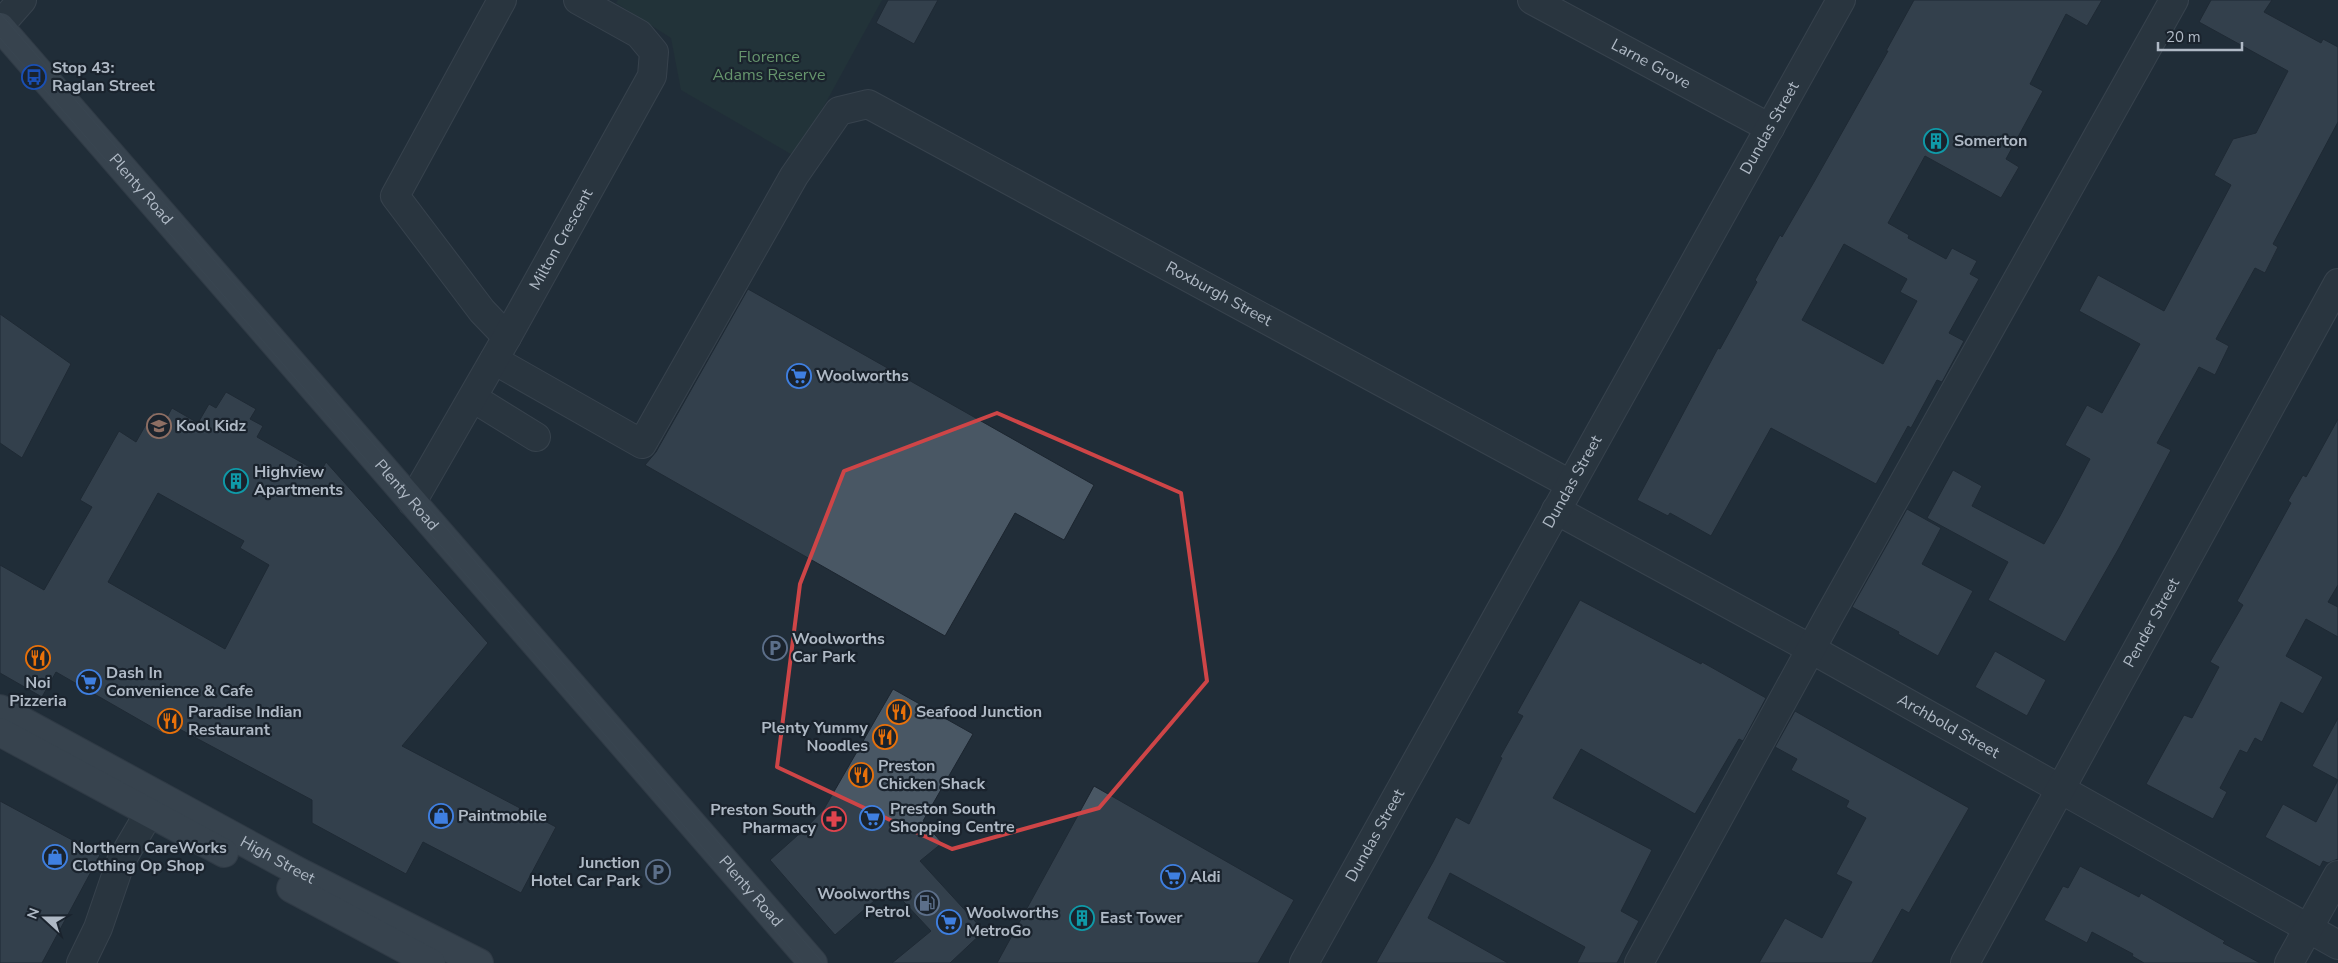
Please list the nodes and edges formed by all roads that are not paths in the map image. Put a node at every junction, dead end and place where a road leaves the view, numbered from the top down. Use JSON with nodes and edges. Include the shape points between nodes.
{"nodes":[{"id":1,"x":3,"y":0,"type":"edge"},
{"id":2,"x":22,"y":0,"type":"edge"},
{"id":3,"x":502,"y":0,"type":"edge"},
{"id":4,"x":578,"y":0,"type":"edge"},
{"id":5,"x":1532,"y":0,"type":"edge"},
{"id":6,"x":1842,"y":0,"type":"edge"},
{"id":7,"x":2174,"y":0,"type":"edge"},
{"id":8,"x":0,"y":20,"type":"edge"},
{"id":9,"x":0,"y":26,"type":"edge"},
{"id":10,"x":1770,"y":128,"type":"junction"},
{"id":11,"x":2338,"y":283,"type":"edge"},
{"id":12,"x":507,"y":337,"type":"junction"},
{"id":13,"x":494,"y":360,"type":"junction"},
{"id":14,"x":472,"y":398,"type":"junction"},
{"id":15,"x":536,"y":437,"type":"dead end"},
{"id":16,"x":1570,"y":484,"type":"junction"},
{"id":17,"x":412,"y":502,"type":"junction"},
{"id":18,"x":1556,"y":510,"type":"junction"},
{"id":19,"x":1811,"y":649,"type":"junction"},
{"id":20,"x":0,"y":709,"type":"edge"},
{"id":21,"x":0,"y":732,"type":"edge"},
{"id":22,"x":36,"y":741,"type":"junction"},
{"id":23,"x":2060,"y":790,"type":"junction"},
{"id":24,"x":154,"y":805,"type":"junction"},
{"id":25,"x":2338,"y":875,"type":"edge"},
{"id":26,"x":2308,"y":928,"type":"junction"},
{"id":27,"x":2338,"y":945,"type":"edge"},
{"id":28,"x":440,"y":958,"type":"edge"},
{"id":29,"x":82,"y":963,"type":"edge"},
{"id":30,"x":479,"y":963,"type":"edge"},
{"id":31,"x":813,"y":963,"type":"edge"},
{"id":32,"x":1304,"y":963,"type":"edge"},
{"id":33,"x":1639,"y":963,"type":"edge"},
{"id":34,"x":1966,"y":963,"type":"edge"},
{"id":35,"x":2289,"y":963,"type":"edge"}],
"edges":[{"from":1,"to":8,"type":"street"},
{"from":2,"to":9,"type":"street"},
{"from":3,"to":12,"type":"street","via":[[395,196],[482,311]]},
{"from":4,"to":12,"type":"street","name":"Milton Crescent","via":[[639,34],[654,52],[652,76]]},
{"from":5,"to":10,"type":"street","name":"Larne Grove"},
{"from":6,"to":10,"type":"street","name":"Dundas Street"},
{"from":7,"to":19,"type":"street"},
{"from":9,"to":17,"type":"main road","name":"Plenty Road"},
{"from":10,"to":16,"type":"street","name":"Dundas Street"},
{"from":11,"to":23,"type":"street","name":"Pender Street"},
{"from":12,"to":13,"type":"street","name":"Milton Crescent"},
{"from":13,"to":14,"type":"street","name":"Milton Crescent"},
{"from":13,"to":16,"type":"street","name":"Roxburgh Street","via":[[642,444],[794,176],[839,111],[868,104]]},
{"from":14,"to":15,"type":"street"},
{"from":14,"to":17,"type":"street","name":"Milton Crescent"},
{"from":16,"to":18,"type":"street","name":"Dundas Street"},
{"from":17,"to":31,"type":"main road","name":"Plenty Road"},
{"from":18,"to":19,"type":"street","name":"Archbold Street"},
{"from":18,"to":32,"type":"street","name":"Dundas Street"},
{"from":19,"to":23,"type":"street","name":"Archbold Street"},
{"from":19,"to":33,"type":"street"},
{"from":20,"to":22,"type":"main road","name":"High Street"},
{"from":21,"to":22,"type":"main road","name":"High Street"},
{"from":22,"to":24,"type":"main road","name":"High Street"},
{"from":23,"to":26,"type":"street","name":"Archbold Street"},
{"from":23,"to":34,"type":"street","name":"Pender Street"},
{"from":24,"to":28,"type":"main road","name":"High Street"},
{"from":24,"to":29,"type":"street","via":[[121,861]]},
{"from":25,"to":26,"type":"street"},
{"from":26,"to":27,"type":"street","name":"Archbold Street"},
{"from":26,"to":35,"type":"street"},
{"from":28,"to":30,"type":"main road","name":"High Street"}]}
